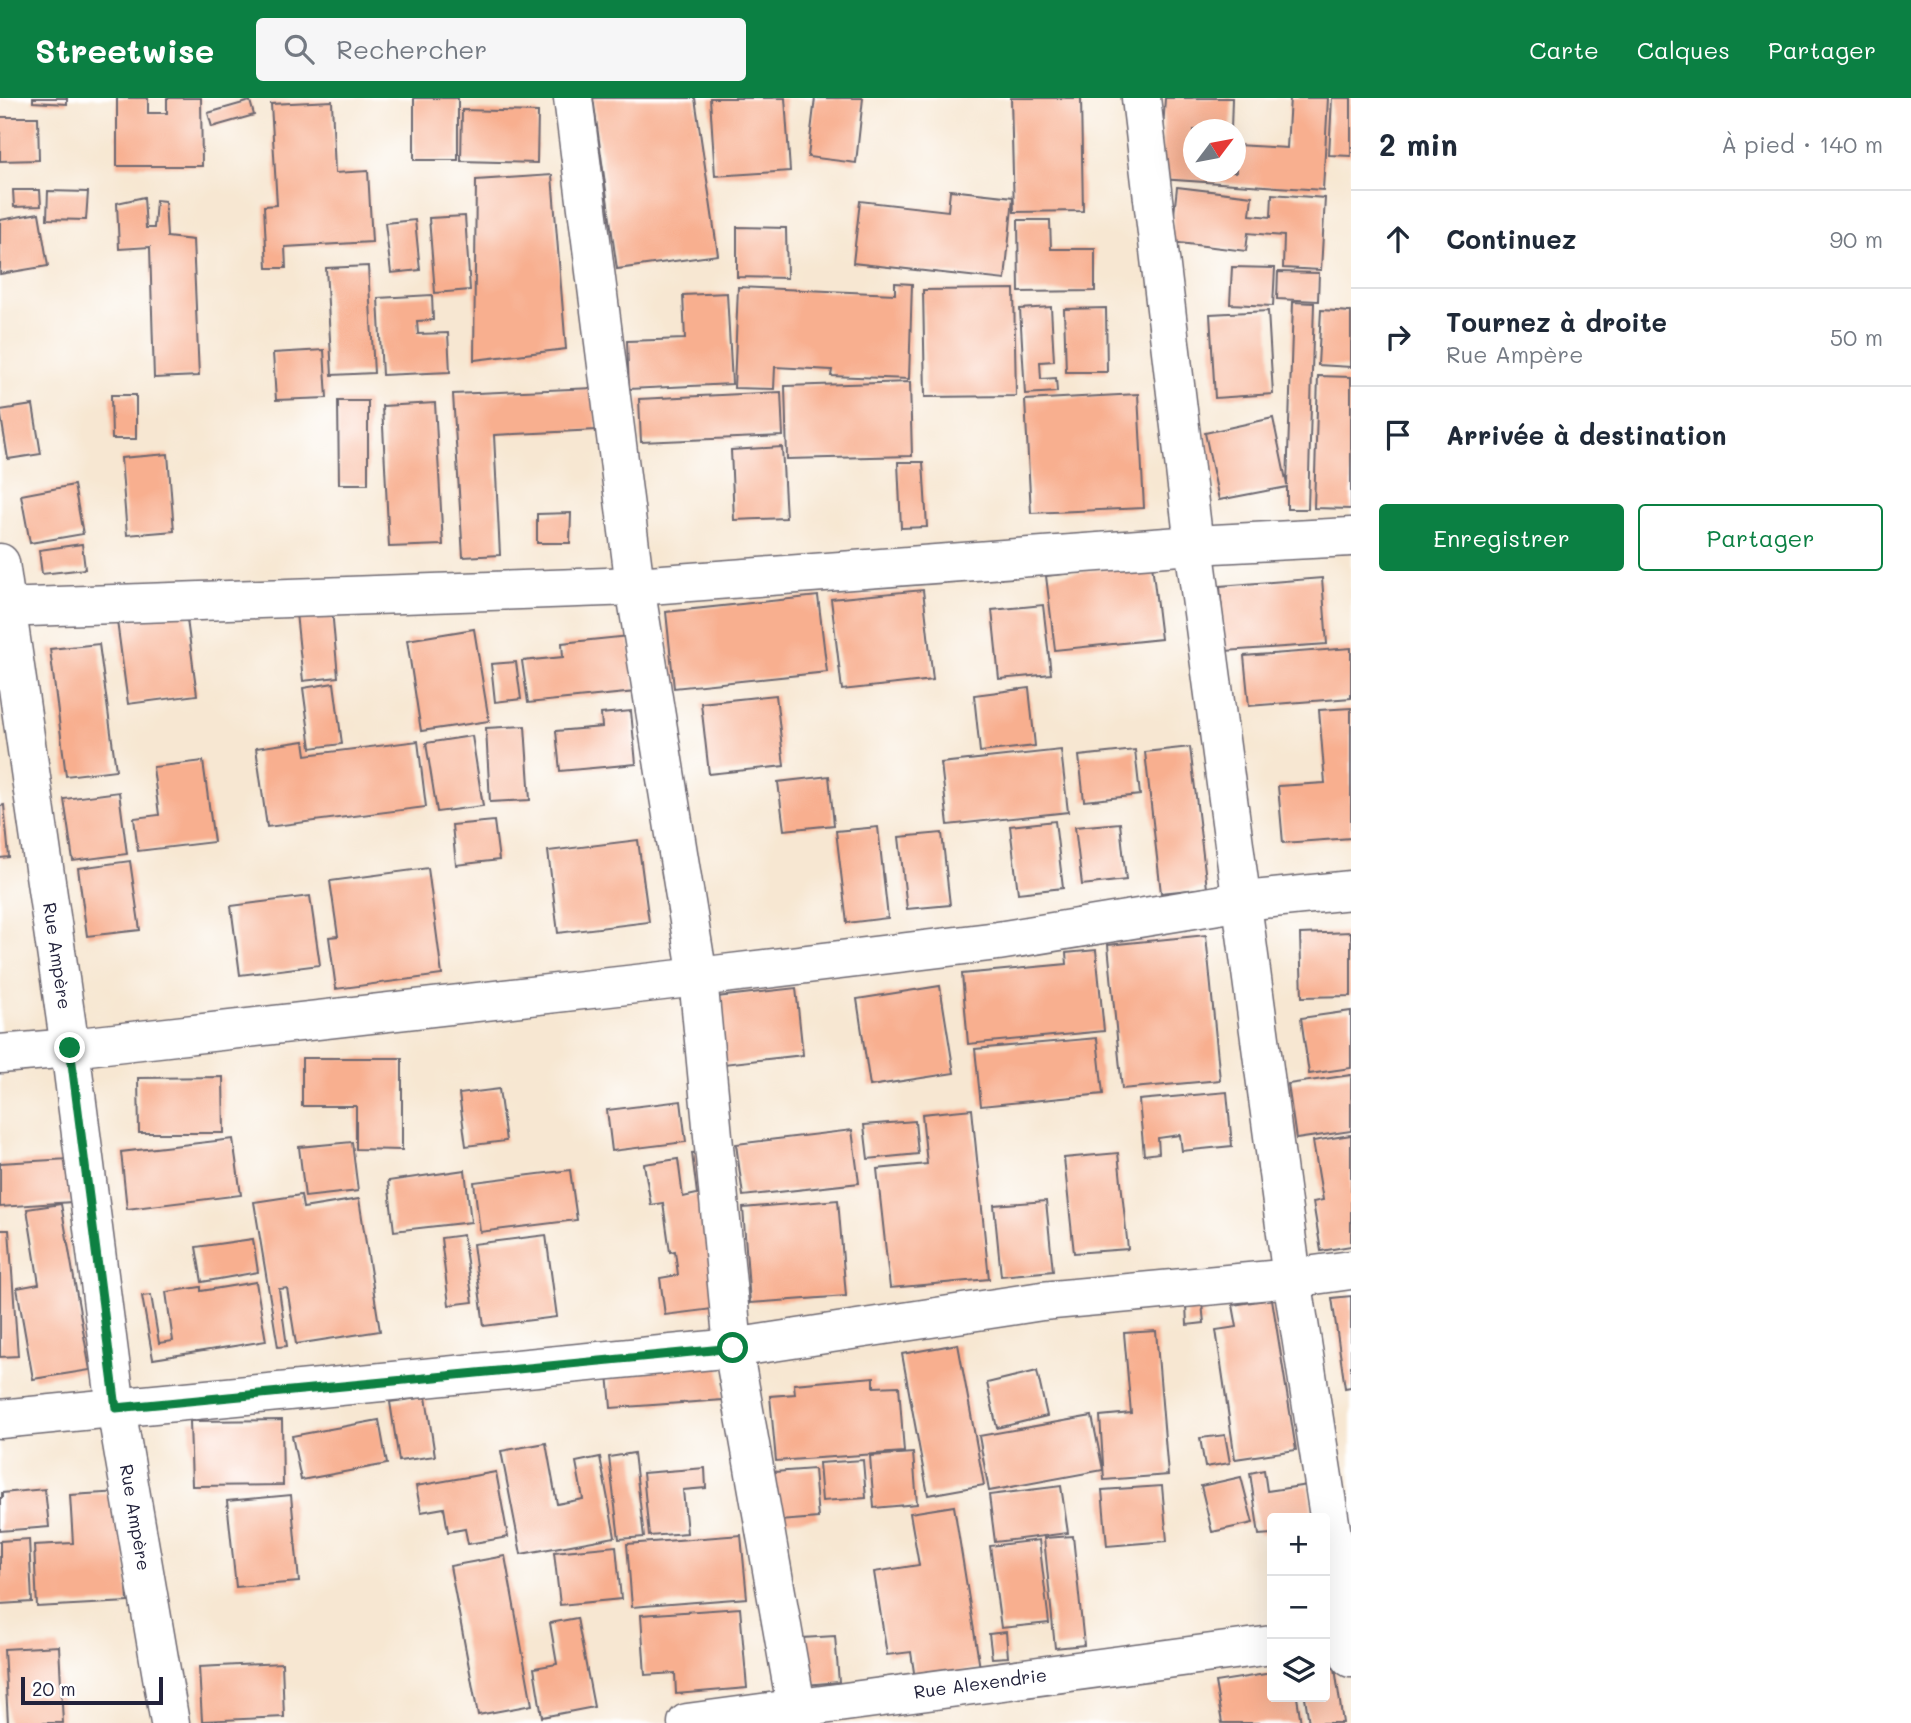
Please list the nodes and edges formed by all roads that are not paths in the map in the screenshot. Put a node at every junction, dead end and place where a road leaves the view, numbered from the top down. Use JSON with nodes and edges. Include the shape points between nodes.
{"nodes":[{"id":1,"x":573,"y":98,"type":"edge"},
{"id":2,"x":1141,"y":98,"type":"edge"},
{"id":3,"x":1351,"y":537,"type":"edge"},
{"id":4,"x":1194,"y":545,"type":"junction"},
{"id":5,"x":0,"y":564,"type":"edge"},
{"id":6,"x":635,"y":586,"type":"junction"},
{"id":7,"x":4,"y":608,"type":"edge"},
{"id":8,"x":1351,"y":890,"type":"edge"},
{"id":9,"x":1243,"y":901,"type":"junction"},
{"id":10,"x":698,"y":977,"type":"junction"},
{"id":11,"x":70,"y":1048,"type":"junction"},
{"id":12,"x":0,"y":1054,"type":"edge"},
{"id":13,"x":1351,"y":1270,"type":"edge"},
{"id":14,"x":1292,"y":1278,"type":"junction"},
{"id":15,"x":733,"y":1348,"type":"junction"},
{"id":16,"x":116,"y":1408,"type":"junction"},
{"id":17,"x":0,"y":1419,"type":"edge"},
{"id":18,"x":1343,"y":1641,"type":"edge"},
{"id":19,"x":1267,"y":1646,"type":"edge"},
{"id":20,"x":798,"y":1716,"type":"edge"},
{"id":21,"x":170,"y":1723,"type":"edge"},
{"id":22,"x":687,"y":1723,"type":"edge"}],
"edges":[{"from":1,"to":6,"type":"street"},
{"from":2,"to":4,"type":"street"},
{"from":3,"to":4,"type":"street"},
{"from":4,"to":6,"type":"street"},
{"from":4,"to":9,"type":"street"},
{"from":5,"to":7,"type":"street","name":"Rue Ampère"},
{"from":6,"to":7,"type":"street"},
{"from":6,"to":10,"type":"street"},
{"from":7,"to":11,"type":"street","name":"Rue Ampère"},
{"from":8,"to":9,"type":"street"},
{"from":9,"to":10,"type":"street","via":[[998,941]]},
{"from":9,"to":14,"type":"street"},
{"from":10,"to":11,"type":"street"},
{"from":10,"to":15,"type":"street"},
{"from":11,"to":12,"type":"street"},
{"from":11,"to":16,"type":"street","name":"Rue Ampère"},
{"from":13,"to":14,"type":"street"},
{"from":14,"to":15,"type":"street","via":[[1042,1301]]},
{"from":14,"to":18,"type":"street"},
{"from":15,"to":16,"type":"street"},
{"from":15,"to":20,"type":"street"},
{"from":16,"to":17,"type":"street"},
{"from":16,"to":21,"type":"street","name":"Rue Ampère"},
{"from":19,"to":20,"type":"street","name":"Rue Alexendrie"},
{"from":20,"to":22,"type":"street","name":"Rue Alexendrie"}]}
